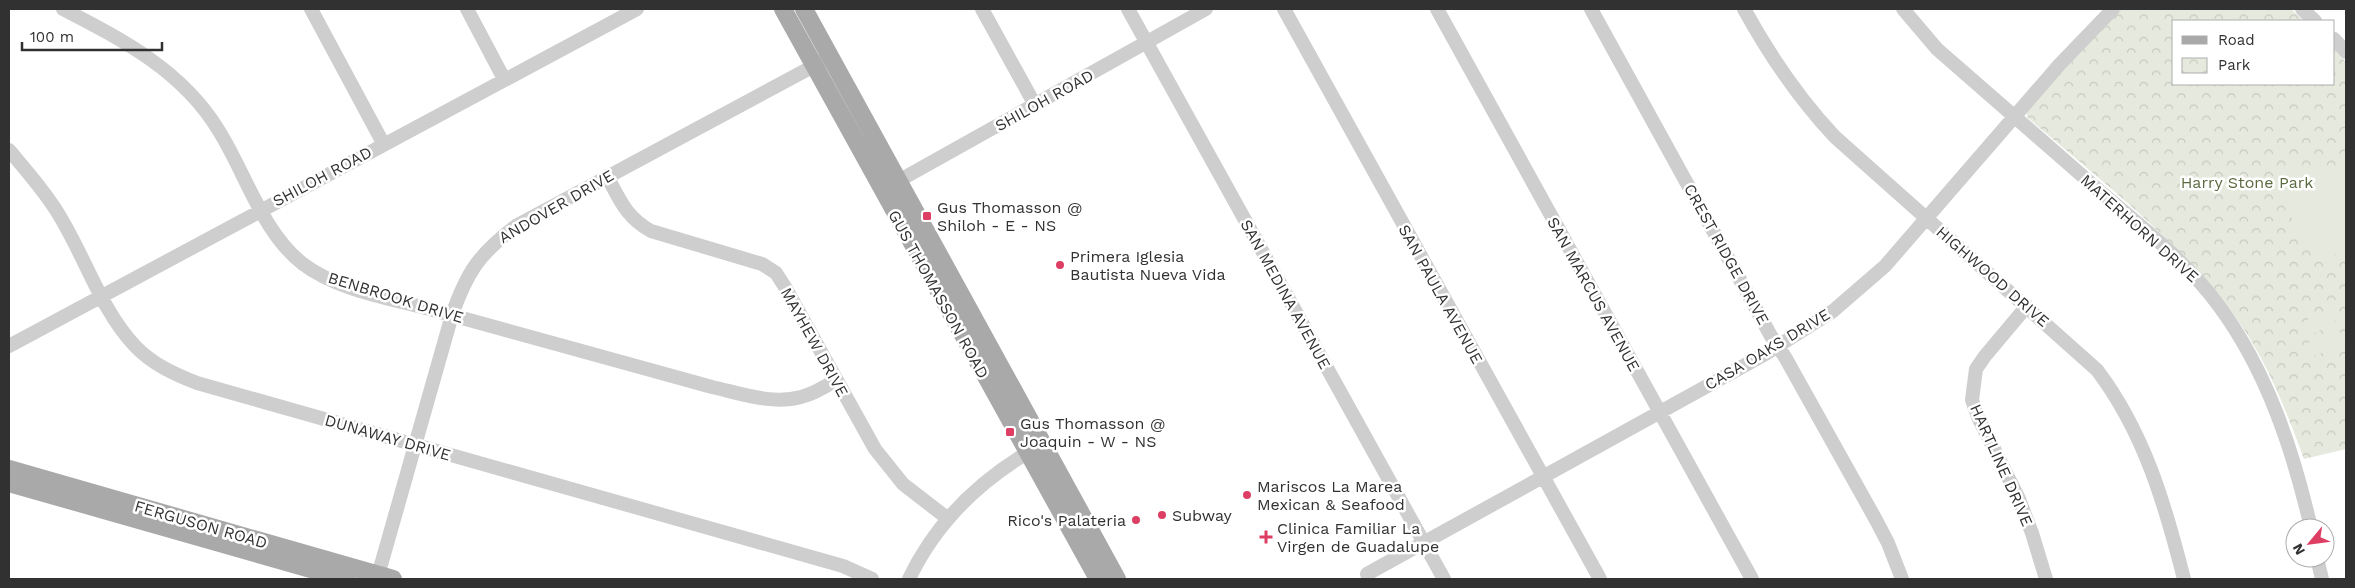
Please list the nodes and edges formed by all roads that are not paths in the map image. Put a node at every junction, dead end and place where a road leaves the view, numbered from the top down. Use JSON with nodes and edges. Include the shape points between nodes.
{"nodes":[{"id":1,"x":63,"y":9,"type":"edge"},
{"id":2,"x":311,"y":9,"type":"edge"},
{"id":3,"x":467,"y":9,"type":"edge"},
{"id":4,"x":782,"y":9,"type":"edge"},
{"id":5,"x":804,"y":9,"type":"edge"},
{"id":6,"x":982,"y":9,"type":"edge"},
{"id":7,"x":1128,"y":9,"type":"edge"},
{"id":8,"x":1206,"y":9,"type":"edge"},
{"id":9,"x":1284,"y":9,"type":"edge"},
{"id":10,"x":1437,"y":9,"type":"edge"},
{"id":11,"x":1591,"y":9,"type":"edge"},
{"id":12,"x":1744,"y":9,"type":"edge"},
{"id":13,"x":1903,"y":9,"type":"edge"},
{"id":14,"x":2302,"y":9,"type":"edge"},
{"id":15,"x":630,"y":10,"type":"edge"},
{"id":16,"x":2107,"y":10,"type":"edge"},
{"id":17,"x":2314,"y":20,"type":"edge"},
{"id":18,"x":2335,"y":41,"type":"edge"},
{"id":19,"x":1147,"y":42,"type":"junction"},
{"id":20,"x":2346,"y":52,"type":"edge"},
{"id":21,"x":830,"y":57,"type":"junction"},
{"id":22,"x":814,"y":66,"type":"junction"},
{"id":23,"x":504,"y":79,"type":"junction"},
{"id":24,"x":1035,"y":105,"type":"junction"},
{"id":25,"x":2014,"y":116,"type":"junction"},
{"id":26,"x":383,"y":144,"type":"junction"},
{"id":27,"x":9,"y":150,"type":"edge"},
{"id":28,"x":607,"y":176,"type":"junction"},
{"id":29,"x":889,"y":185,"type":"junction"},
{"id":30,"x":261,"y":210,"type":"junction"},
{"id":31,"x":1926,"y":217,"type":"junction"},
{"id":32,"x":102,"y":295,"type":"junction"},
{"id":33,"x":2027,"y":306,"type":"junction"},
{"id":34,"x":452,"y":315,"type":"junction"},
{"id":35,"x":9,"y":346,"type":"edge"},
{"id":36,"x":1778,"y":346,"type":"junction"},
{"id":37,"x":836,"y":380,"type":"junction"},
{"id":38,"x":1659,"y":412,"type":"junction"},
{"id":39,"x":1043,"y":445,"type":"junction"},
{"id":40,"x":416,"y":446,"type":"junction"},
{"id":41,"x":1027,"y":453,"type":"junction"},
{"id":42,"x":9,"y":469,"type":"edge"},
{"id":43,"x":1542,"y":477,"type":"junction"},
{"id":44,"x":9,"y":483,"type":"edge"},
{"id":45,"x":152,"y":517,"type":"junction"},
{"id":46,"x":946,"y":518,"type":"junction"},
{"id":47,"x":2308,"y":518,"type":"edge"},
{"id":48,"x":1423,"y":543,"type":"junction"},
{"id":49,"x":1367,"y":574,"type":"dead end"},
{"id":50,"x":1105,"y":575,"type":"edge"},
{"id":51,"x":383,"y":578,"type":"edge"},
{"id":52,"x":346,"y":579,"type":"edge"},
{"id":53,"x":872,"y":579,"type":"edge"},
{"id":54,"x":909,"y":579,"type":"edge"},
{"id":55,"x":1444,"y":579,"type":"edge"},
{"id":56,"x":1600,"y":579,"type":"edge"},
{"id":57,"x":1752,"y":579,"type":"edge"},
{"id":58,"x":1902,"y":579,"type":"edge"},
{"id":59,"x":2046,"y":579,"type":"edge"},
{"id":60,"x":2184,"y":579,"type":"edge"}],
"edges":[{"from":1,"to":30,"type":"street","name":"BENBROOK DRIVE","via":[[123,40],[177,80],[219,130]]},
{"from":2,"to":26,"type":"street"},
{"from":3,"to":23,"type":"street"},
{"from":4,"to":22,"type":"main road","name":"GUS THOMASSON ROAD"},
{"from":5,"to":21,"type":"main road","name":"GUS THOMASSON ROAD"},
{"from":6,"to":24,"type":"street"},
{"from":7,"to":19,"type":"street","name":"SAN MEDINA AVENUE"},
{"from":8,"to":19,"type":"street","name":"SHILOH ROAD"},
{"from":9,"to":43,"type":"street","name":"SAN PAULA AVENUE"},
{"from":10,"to":38,"type":"street","name":"SAN MARCUS AVENUE"},
{"from":11,"to":36,"type":"street","name":"CREST RIDGE DRIVE"},
{"from":12,"to":31,"type":"street","name":"HIGHWOOD DRIVE","via":[[1765,48],[1807,107],[1875,174]]},
{"from":13,"to":25,"type":"street","name":"MATERHORN DRIVE","via":[[1937,49]]},
{"from":14,"to":17,"type":"street"},
{"from":15,"to":23,"type":"street","name":"SHILOH ROAD"},
{"from":16,"to":25,"type":"street","name":"CASA OAKS DRIVE"},
{"from":18,"to":20,"type":"street"},
{"from":19,"to":24,"type":"street","name":"SHILOH ROAD"},
{"from":19,"to":48,"type":"street","name":"SAN MEDINA AVENUE"},
{"from":21,"to":22,"type":"street","name":"ANDOVER DRIVE"},
{"from":21,"to":29,"type":"main road","name":"GUS THOMASSON ROAD"},
{"from":22,"to":28,"type":"street","name":"ANDOVER DRIVE"},
{"from":22,"to":29,"type":"main road","name":"GUS THOMASSON ROAD"},
{"from":23,"to":26,"type":"street","name":"SHILOH ROAD"},
{"from":24,"to":29,"type":"street","name":"SHILOH ROAD"},
{"from":25,"to":31,"type":"street","name":"CASA OAKS DRIVE"},
{"from":25,"to":47,"type":"street","name":"MATERHORN DRIVE","via":[[2174,256],[2220,306],[2240,338],[2276,411],[2297,472]]},
{"from":26,"to":30,"type":"street","name":"SHILOH ROAD"},
{"from":27,"to":32,"type":"street","name":"DUNAWAY DRIVE","via":[[55,207]]},
{"from":28,"to":34,"type":"street","name":"ANDOVER DRIVE","via":[[516,226],[496,242],[472,268]]},
{"from":28,"to":37,"type":"street","name":"MAYHEW DRIVE","via":[[626,212],[636,223],[651,231],[762,264],[776,274]]},
{"from":29,"to":39,"type":"main road","name":"GUS THOMASSON ROAD"},
{"from":29,"to":41,"type":"main road","name":"GUS THOMASSON ROAD"},
{"from":30,"to":32,"type":"street","name":"SHILOH ROAD"},
{"from":30,"to":34,"type":"street","name":"BENBROOK DRIVE","via":[[274,232],[304,264],[348,286]]},
{"from":31,"to":33,"type":"street","name":"HIGHWOOD DRIVE"},
{"from":31,"to":36,"type":"street","name":"CASA OAKS DRIVE","via":[[1885,266],[1858,292]]},
{"from":32,"to":35,"type":"street","name":"SHILOH ROAD"},
{"from":32,"to":40,"type":"street","name":"DUNAWAY DRIVE","via":[[135,346],[175,374]]},
{"from":33,"to":59,"type":"street","name":"HARTLINE DRIVE","via":[[1976,369],[1972,400],[2019,499]]},
{"from":33,"to":60,"type":"street","name":"HIGHWOOD DRIVE","via":[[2097,370],[2120,401],[2158,484]]},
{"from":34,"to":37,"type":"street","name":"BENBROOK DRIVE","via":[[751,396],[800,398]]},
{"from":34,"to":40,"type":"street","name":"ANDOVER DRIVE"},
{"from":36,"to":38,"type":"street","name":"CASA OAKS DRIVE"},
{"from":36,"to":58,"type":"street","name":"CREST RIDGE DRIVE","via":[[1876,520]]},
{"from":37,"to":46,"type":"street","name":"MAYHEW DRIVE","via":[[889,468],[903,484]]},
{"from":38,"to":43,"type":"street","name":"CASA OAKS DRIVE"},
{"from":38,"to":57,"type":"street","name":"SAN MARCUS AVENUE"},
{"from":39,"to":41,"type":"main road"},
{"from":39,"to":50,"type":"main road","name":"GUS THOMASSON ROAD"},
{"from":40,"to":51,"type":"street","name":"ANDOVER DRIVE"},
{"from":40,"to":53,"type":"street","name":"DUNAWAY DRIVE","via":[[843,566]]},
{"from":41,"to":46,"type":"street","via":[[996,472]]},
{"from":41,"to":50,"type":"main road","name":"GUS THOMASSON ROAD"},
{"from":42,"to":45,"type":"main road","name":"FERGUSON ROAD"},
{"from":43,"to":48,"type":"street","name":"CASA OAKS DRIVE"},
{"from":43,"to":56,"type":"street","name":"SAN PAULA AVENUE"},
{"from":44,"to":45,"type":"main road","name":"FERGUSON ROAD"},
{"from":45,"to":51,"type":"main road","name":"FERGUSON ROAD"},
{"from":45,"to":52,"type":"main road","name":"FERGUSON ROAD"},
{"from":46,"to":54,"type":"street"},
{"from":48,"to":49,"type":"street","name":"CASA OAKS DRIVE"},
{"from":48,"to":55,"type":"street","name":"SAN MEDINA AVENUE"}]}
